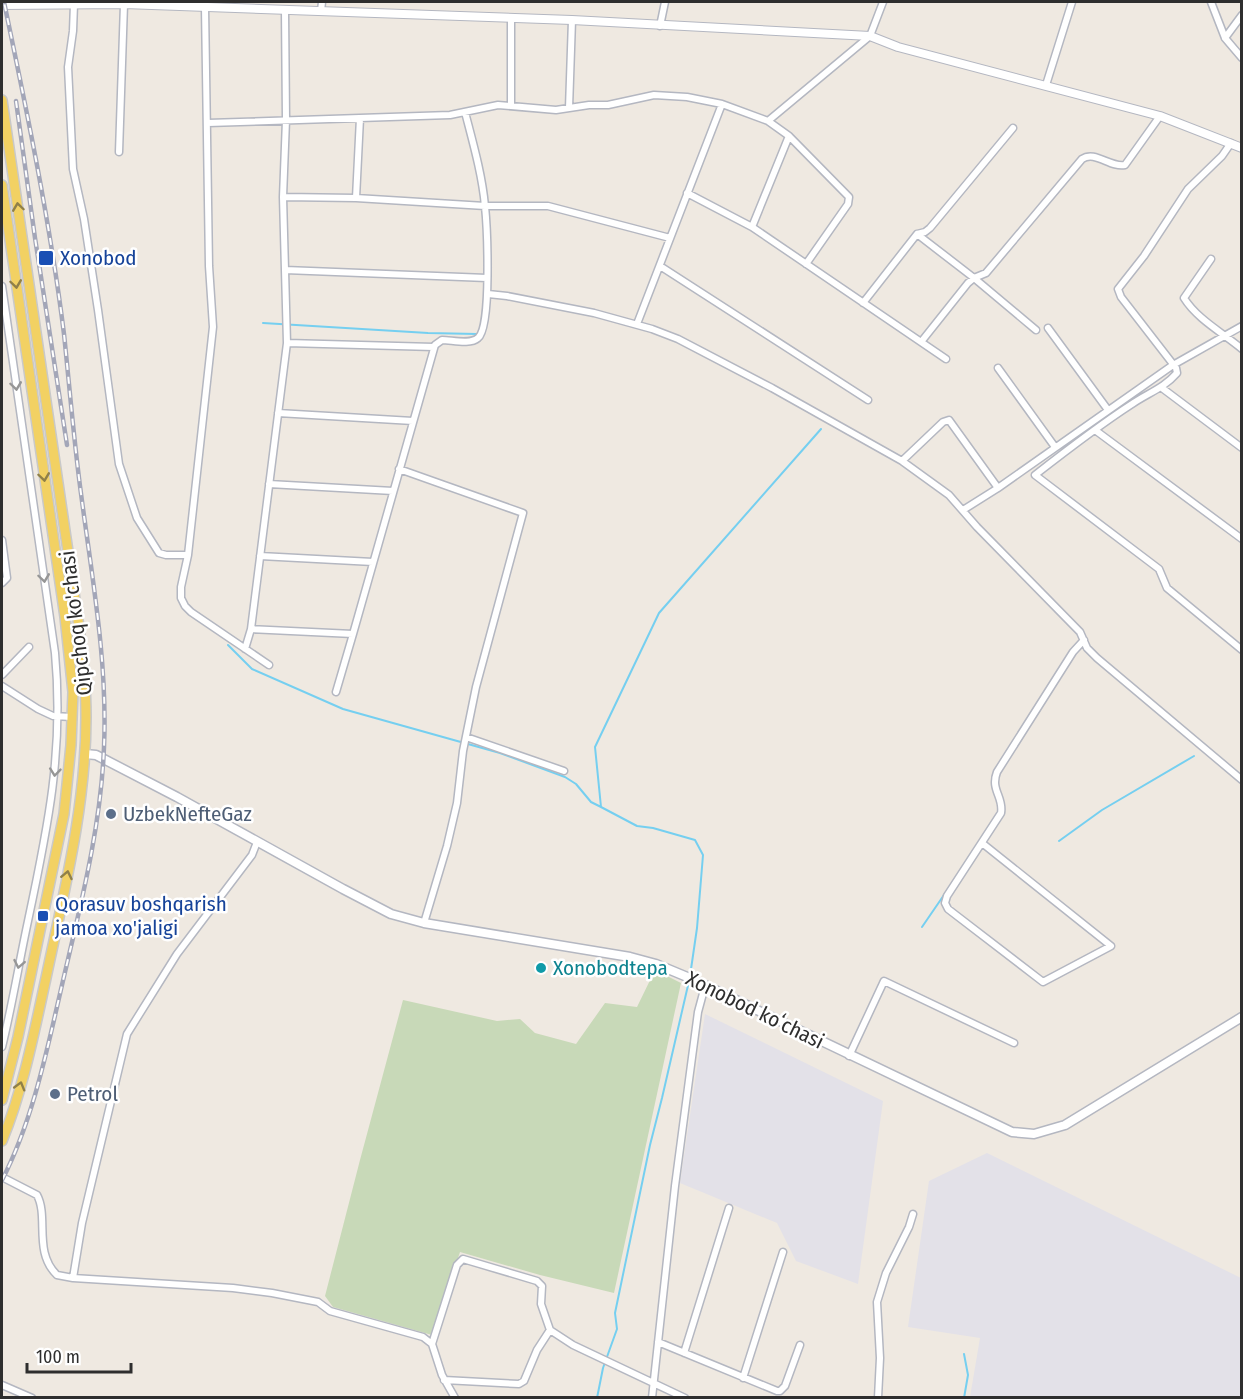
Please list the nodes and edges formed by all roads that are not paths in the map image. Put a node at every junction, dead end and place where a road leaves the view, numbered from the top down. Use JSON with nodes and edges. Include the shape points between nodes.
{"nodes":[{"id":1,"x":322,"y":2,"type":"edge"},
{"id":2,"x":665,"y":2,"type":"edge"},
{"id":3,"x":883,"y":2,"type":"edge"},
{"id":4,"x":1072,"y":2,"type":"edge"},
{"id":5,"x":1211,"y":2,"type":"edge"},
{"id":6,"x":74,"y":4,"type":"junction"},
{"id":7,"x":124,"y":4,"type":"junction"},
{"id":8,"x":2,"y":5,"type":"edge"},
{"id":9,"x":205,"y":7,"type":"junction"},
{"id":10,"x":285,"y":10,"type":"junction"},
{"id":11,"x":321,"y":11,"type":"junction"},
{"id":12,"x":1242,"y":15,"type":"edge"},
{"id":13,"x":511,"y":19,"type":"junction"},
{"id":14,"x":572,"y":20,"type":"junction"},
{"id":15,"x":660,"y":26,"type":"junction"},
{"id":16,"x":870,"y":36,"type":"junction"},
{"id":17,"x":1225,"y":38,"type":"junction"},
{"id":18,"x":1242,"y":58,"type":"edge"},
{"id":19,"x":1046,"y":85,"type":"junction"},
{"id":20,"x":2,"y":100,"type":"edge"},
{"id":21,"x":722,"y":105,"type":"junction"},
{"id":22,"x":511,"y":106,"type":"junction"},
{"id":23,"x":569,"y":108,"type":"junction"},
{"id":24,"x":465,"y":112,"type":"junction"},
{"id":25,"x":1160,"y":116,"type":"junction"},
{"id":26,"x":360,"y":118,"type":"junction"},
{"id":27,"x":286,"y":120,"type":"junction"},
{"id":28,"x":768,"y":122,"type":"junction"},
{"id":29,"x":208,"y":123,"type":"junction"},
{"id":30,"x":1014,"y":128,"type":"dead end"},
{"id":31,"x":789,"y":136,"type":"junction"},
{"id":32,"x":1231,"y":143,"type":"junction"},
{"id":33,"x":1242,"y":148,"type":"edge"},
{"id":34,"x":119,"y":152,"type":"dead end"},
{"id":35,"x":2,"y":185,"type":"edge"},
{"id":36,"x":687,"y":193,"type":"junction"},
{"id":37,"x":283,"y":197,"type":"junction"},
{"id":38,"x":356,"y":198,"type":"junction"},
{"id":39,"x":485,"y":206,"type":"junction"},
{"id":40,"x":752,"y":227,"type":"junction"},
{"id":41,"x":917,"y":234,"type":"junction"},
{"id":42,"x":670,"y":238,"type":"junction"},
{"id":43,"x":1211,"y":259,"type":"dead end"},
{"id":44,"x":806,"y":264,"type":"junction"},
{"id":45,"x":660,"y":266,"type":"junction"},
{"id":46,"x":285,"y":270,"type":"junction"},
{"id":47,"x":487,"y":278,"type":"junction"},
{"id":48,"x":974,"y":278,"type":"junction"},
{"id":49,"x":2,"y":286,"type":"edge"},
{"id":50,"x":488,"y":294,"type":"junction"},
{"id":51,"x":863,"y":303,"type":"junction"},
{"id":52,"x":637,"y":324,"type":"junction"},
{"id":53,"x":1242,"y":326,"type":"edge"},
{"id":54,"x":1048,"y":328,"type":"dead end"},
{"id":55,"x":1036,"y":330,"type":"dead end"},
{"id":56,"x":1226,"y":335,"type":"junction"},
{"id":57,"x":921,"y":342,"type":"junction"},
{"id":58,"x":286,"y":343,"type":"junction"},
{"id":59,"x":434,"y":347,"type":"junction"},
{"id":60,"x":1242,"y":349,"type":"edge"},
{"id":61,"x":946,"y":359,"type":"dead end"},
{"id":62,"x":1173,"y":365,"type":"junction"},
{"id":63,"x":998,"y":368,"type":"dead end"},
{"id":64,"x":1162,"y":388,"type":"junction"},
{"id":65,"x":868,"y":400,"type":"dead end"},
{"id":66,"x":1108,"y":410,"type":"junction"},
{"id":67,"x":278,"y":413,"type":"junction"},
{"id":68,"x":413,"y":421,"type":"junction"},
{"id":69,"x":1095,"y":430,"type":"junction"},
{"id":70,"x":1055,"y":447,"type":"junction"},
{"id":71,"x":1242,"y":448,"type":"edge"},
{"id":72,"x":902,"y":461,"type":"junction"},
{"id":73,"x":1025,"y":468,"type":"junction"},
{"id":74,"x":399,"y":469,"type":"junction"},
{"id":75,"x":1035,"y":475,"type":"junction"},
{"id":76,"x":269,"y":484,"type":"junction"},
{"id":77,"x":998,"y":488,"type":"junction"},
{"id":78,"x":393,"y":491,"type":"junction"},
{"id":79,"x":963,"y":510,"type":"junction"},
{"id":80,"x":1242,"y":539,"type":"edge"},
{"id":81,"x":2,"y":540,"type":"edge"},
{"id":82,"x":188,"y":555,"type":"junction"},
{"id":83,"x":260,"y":556,"type":"junction"},
{"id":84,"x":373,"y":562,"type":"junction"},
{"id":85,"x":2,"y":583,"type":"edge"},
{"id":86,"x":251,"y":629,"type":"junction"},
{"id":87,"x":352,"y":634,"type":"junction"},
{"id":88,"x":1084,"y":640,"type":"junction"},
{"id":89,"x":29,"y":647,"type":"dead end"},
{"id":90,"x":245,"y":649,"type":"junction"},
{"id":91,"x":1242,"y":650,"type":"edge"},
{"id":92,"x":269,"y":665,"type":"dead end"},
{"id":93,"x":2,"y":675,"type":"edge"},
{"id":94,"x":2,"y":686,"type":"edge"},
{"id":95,"x":336,"y":692,"type":"dead end"},
{"id":96,"x":58,"y":716,"type":"junction"},
{"id":97,"x":72,"y":717,"type":"junction"},
{"id":98,"x":86,"y":717,"type":"junction"},
{"id":99,"x":466,"y":737,"type":"junction"},
{"id":100,"x":71,"y":753,"type":"junction"},
{"id":101,"x":85,"y":754,"type":"junction"},
{"id":102,"x":564,"y":771,"type":"dead end"},
{"id":103,"x":1242,"y":780,"type":"edge"},
{"id":104,"x":257,"y":842,"type":"junction"},
{"id":105,"x":982,"y":843,"type":"junction"},
{"id":106,"x":424,"y":923,"type":"junction"},
{"id":107,"x":705,"y":986,"type":"junction"},
{"id":108,"x":1242,"y":1017,"type":"edge"},
{"id":109,"x":2,"y":1043,"type":"edge"},
{"id":110,"x":1014,"y":1043,"type":"dead end"},
{"id":111,"x":849,"y":1056,"type":"junction"},
{"id":112,"x":2,"y":1100,"type":"edge"},
{"id":113,"x":2,"y":1141,"type":"edge"},
{"id":114,"x":2,"y":1178,"type":"edge"},
{"id":115,"x":729,"y":1208,"type":"dead end"},
{"id":116,"x":913,"y":1214,"type":"dead end"},
{"id":117,"x":783,"y":1252,"type":"dead end"},
{"id":118,"x":73,"y":1278,"type":"junction"},
{"id":119,"x":550,"y":1330,"type":"junction"},
{"id":120,"x":658,"y":1342,"type":"junction"},
{"id":121,"x":432,"y":1344,"type":"junction"},
{"id":122,"x":800,"y":1345,"type":"dead end"},
{"id":123,"x":684,"y":1353,"type":"junction"},
{"id":124,"x":743,"y":1378,"type":"junction"},
{"id":125,"x":444,"y":1380,"type":"junction"},
{"id":126,"x":654,"y":1384,"type":"junction"},
{"id":127,"x":2,"y":1385,"type":"edge"},
{"id":128,"x":32,"y":1398,"type":"edge"},
{"id":129,"x":455,"y":1398,"type":"edge"},
{"id":130,"x":652,"y":1398,"type":"edge"},
{"id":131,"x":685,"y":1398,"type":"edge"},
{"id":132,"x":878,"y":1398,"type":"edge"}],
"edges":[{"from":1,"to":11,"type":"street"},
{"from":2,"to":15,"type":"street"},
{"from":3,"to":16,"type":"street"},
{"from":4,"to":19,"type":"street"},
{"from":5,"to":17,"type":"street"},
{"from":6,"to":7,"type":"street"},
{"from":6,"to":8,"type":"street"},
{"from":6,"to":82,"type":"street","via":[[68,66],[73,169],[84,219],[119,464],[137,518],[159,553]]},
{"from":7,"to":9,"type":"street"},
{"from":7,"to":34,"type":"street"},
{"from":9,"to":10,"type":"street"},
{"from":9,"to":29,"type":"street"},
{"from":10,"to":11,"type":"street"},
{"from":10,"to":27,"type":"street"},
{"from":11,"to":13,"type":"street"},
{"from":12,"to":17,"type":"street"},
{"from":13,"to":14,"type":"street"},
{"from":13,"to":22,"type":"street"},
{"from":14,"to":15,"type":"street"},
{"from":14,"to":23,"type":"street"},
{"from":15,"to":16,"type":"street"},
{"from":16,"to":19,"type":"street","via":[[898,47]]},
{"from":16,"to":28,"type":"street"},
{"from":17,"to":18,"type":"street"},
{"from":19,"to":25,"type":"street"},
{"from":98,"to":20,"type":"main road","name":"Qipchoq ko'chasi","one_way":true,"via":[[84,664]]},
{"from":21,"to":23,"type":"street","via":[[654,95]]},
{"from":21,"to":28,"type":"street"},
{"from":21,"to":36,"type":"street"},
{"from":22,"to":23,"type":"street"},
{"from":22,"to":24,"type":"street"},
{"from":24,"to":26,"type":"street"},
{"from":24,"to":39,"type":"street"},
{"from":25,"to":32,"type":"street"},
{"from":25,"to":48,"type":"street","via":[[1125,165],[1092,156],[1082,159],[986,273]]},
{"from":26,"to":27,"type":"street"},
{"from":26,"to":38,"type":"street"},
{"from":27,"to":29,"type":"street"},
{"from":27,"to":37,"type":"street"},
{"from":28,"to":31,"type":"street"},
{"from":29,"to":82,"type":"street","via":[[213,327]]},
{"from":30,"to":41,"type":"street","via":[[930,228]]},
{"from":31,"to":40,"type":"street"},
{"from":31,"to":44,"type":"street","via":[[849,197]]},
{"from":32,"to":33,"type":"street"},
{"from":32,"to":62,"type":"street","via":[[1188,189],[1118,288],[1120,297]]},
{"from":35,"to":97,"type":"main road","name":"Qipchoq ko'chasi","one_way":true,"via":[[68,642]]},
{"from":36,"to":40,"type":"street"},
{"from":36,"to":42,"type":"street"},
{"from":37,"to":38,"type":"street"},
{"from":37,"to":46,"type":"street"},
{"from":38,"to":39,"type":"street"},
{"from":39,"to":42,"type":"street","via":[[548,206]]},
{"from":39,"to":47,"type":"street"},
{"from":40,"to":44,"type":"street"},
{"from":41,"to":48,"type":"street"},
{"from":41,"to":51,"type":"street"},
{"from":42,"to":45,"type":"street"},
{"from":43,"to":56,"type":"street","via":[[1184,298]]},
{"from":44,"to":51,"type":"street"},
{"from":45,"to":52,"type":"street"},
{"from":45,"to":65,"type":"street"},
{"from":46,"to":47,"type":"street"},
{"from":46,"to":58,"type":"street"},
{"from":47,"to":50,"type":"street"},
{"from":48,"to":55,"type":"street"},
{"from":48,"to":57,"type":"street"},
{"from":49,"to":96,"type":"street","one_way":true,"via":[[55,653]]},
{"from":50,"to":52,"type":"street","via":[[555,304]]},
{"from":50,"to":59,"type":"street","via":[[479,338],[469,342],[439,340]]},
{"from":51,"to":57,"type":"street"},
{"from":52,"to":72,"type":"street","via":[[689,345]]},
{"from":53,"to":56,"type":"street"},
{"from":54,"to":66,"type":"street"},
{"from":56,"to":60,"type":"street"},
{"from":56,"to":62,"type":"street"},
{"from":57,"to":61,"type":"street"},
{"from":58,"to":59,"type":"street"},
{"from":58,"to":67,"type":"street"},
{"from":59,"to":68,"type":"street"},
{"from":62,"to":64,"type":"street","via":[[1177,373]]},
{"from":62,"to":66,"type":"street"},
{"from":63,"to":70,"type":"street"},
{"from":64,"to":69,"type":"street","via":[[1133,402]]},
{"from":64,"to":71,"type":"street"},
{"from":66,"to":70,"type":"street"},
{"from":67,"to":68,"type":"street"},
{"from":67,"to":76,"type":"street"},
{"from":68,"to":74,"type":"street"},
{"from":69,"to":75,"type":"street"},
{"from":69,"to":80,"type":"street"},
{"from":70,"to":73,"type":"street"},
{"from":72,"to":77,"type":"street","via":[[943,422],[950,420]]},
{"from":72,"to":79,"type":"street","via":[[942,489]]},
{"from":73,"to":75,"type":"street"},
{"from":73,"to":77,"type":"street"},
{"from":74,"to":78,"type":"street"},
{"from":74,"to":99,"type":"street","via":[[524,513]]},
{"from":75,"to":91,"type":"street","via":[[1158,569],[1167,588]]},
{"from":76,"to":78,"type":"street"},
{"from":76,"to":83,"type":"street"},
{"from":77,"to":79,"type":"street"},
{"from":78,"to":84,"type":"street"},
{"from":79,"to":88,"type":"street"},
{"from":81,"to":85,"type":"street","via":[[7,578]]},
{"from":82,"to":90,"type":"street","via":[[181,587],[185,606]]},
{"from":83,"to":84,"type":"street"},
{"from":83,"to":86,"type":"street"},
{"from":84,"to":87,"type":"street"},
{"from":86,"to":87,"type":"street"},
{"from":86,"to":90,"type":"street"},
{"from":87,"to":95,"type":"street"},
{"from":88,"to":103,"type":"street","via":[[1097,658]]},
{"from":88,"to":105,"type":"street","via":[[997,772],[994,784],[1002,810]]},
{"from":89,"to":93,"type":"street"},
{"from":90,"to":92,"type":"street"},
{"from":94,"to":96,"type":"street","via":[[38,709]]},
{"from":96,"to":97,"type":"street"},
{"from":96,"to":109,"type":"street","one_way":true,"via":[[56,770],[47,828]]},
{"from":97,"to":98,"type":"main road"},
{"from":97,"to":100,"type":"main road","name":"Qipchoq ko'chasi"},
{"from":98,"to":101,"type":"main road","name":"Qipchoq ko'chasi"},
{"from":99,"to":102,"type":"street"},
{"from":99,"to":106,"type":"street","via":[[457,803]]},
{"from":100,"to":101,"type":"main road"},
{"from":100,"to":112,"type":"main road","name":"Qipchoq ko'chasi","via":[[64,814]]},
{"from":101,"to":104,"type":"main road","name":"Xonobod koʻchasi","via":[[96,755]]},
{"from":113,"to":101,"type":"main road","name":"Qipchoq ko'chasi","one_way":true,"via":[[30,1048],[55,937],[77,828]]},
{"from":104,"to":106,"type":"main road","name":"Xonobod koʻchasi","via":[[380,909]]},
{"from":104,"to":118,"type":"street","via":[[252,855],[177,954],[127,1034],[82,1223]]},
{"from":105,"to":105,"type":"street","via":[[947,896],[948,909],[1043,982],[1111,946]]},
{"from":106,"to":107,"type":"main road","name":"Xonobod koʻchasi","via":[[621,955]]},
{"from":107,"to":111,"type":"main road","name":"Xonobod koʻchasi"},
{"from":107,"to":120,"type":"street","via":[[682,1130]]},
{"from":108,"to":111,"type":"main road","name":"Xonobod koʻchasi","via":[[1075,1120],[1034,1134],[1001,1128]]},
{"from":110,"to":111,"type":"street","via":[[884,981]]},
{"from":114,"to":118,"type":"street","via":[[37,1195],[48,1263],[57,1275]]},
{"from":115,"to":123,"type":"street"},
{"from":116,"to":132,"type":"street","via":[[877,1302]]},
{"from":117,"to":124,"type":"street"},
{"from":118,"to":121,"type":"street","via":[[272,1293],[318,1302],[330,1311],[412,1333]]},
{"from":119,"to":121,"type":"street","via":[[541,1305],[543,1289],[537,1281],[463,1259],[457,1265]]},
{"from":119,"to":125,"type":"street","via":[[519,1384]]},
{"from":119,"to":126,"type":"street"},
{"from":120,"to":123,"type":"street"},
{"from":120,"to":126,"type":"street"},
{"from":121,"to":125,"type":"street"},
{"from":122,"to":124,"type":"street","via":[[780,1391]]},
{"from":123,"to":124,"type":"street"},
{"from":125,"to":129,"type":"street"},
{"from":126,"to":130,"type":"street"},
{"from":126,"to":131,"type":"street"},
{"from":127,"to":128,"type":"street"}]}
